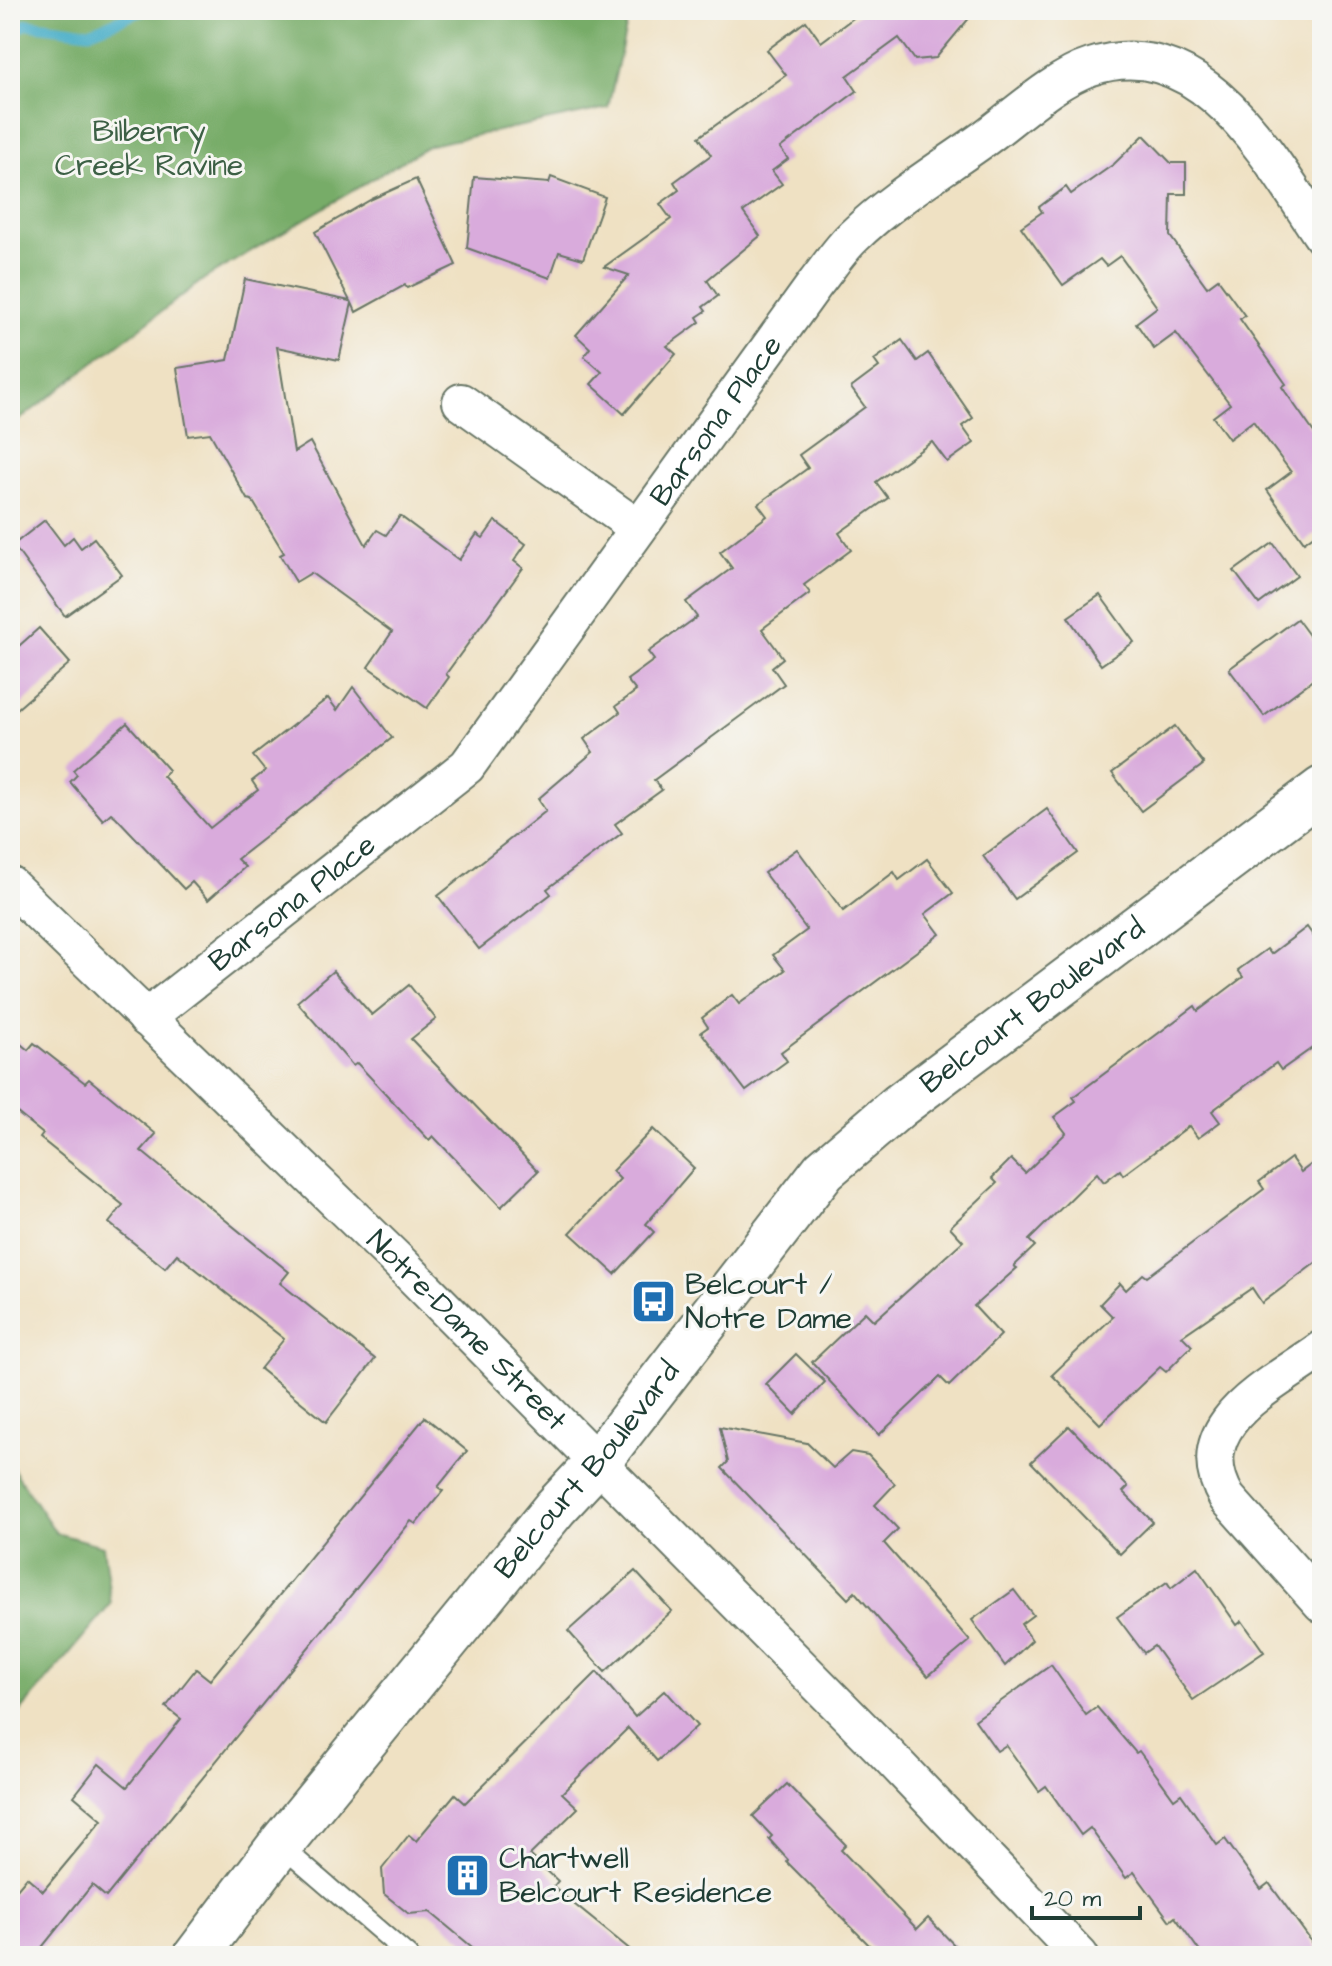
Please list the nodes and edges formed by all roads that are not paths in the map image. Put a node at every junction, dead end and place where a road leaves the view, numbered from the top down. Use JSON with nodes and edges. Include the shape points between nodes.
{"nodes":[{"id":1,"x":1322,"y":236,"type":"edge"},
{"id":2,"x":461,"y":402,"type":"dead end"},
{"id":3,"x":638,"y":528,"type":"junction"},
{"id":4,"x":1322,"y":789,"type":"edge"},
{"id":5,"x":10,"y":885,"type":"edge"},
{"id":6,"x":146,"y":1018,"type":"junction"},
{"id":7,"x":1322,"y":1349,"type":"edge"},
{"id":8,"x":598,"y":1462,"type":"junction"},
{"id":9,"x":1322,"y":1604,"type":"edge"},
{"id":10,"x":280,"y":1845,"type":"junction"},
{"id":11,"x":196,"y":1956,"type":"edge"},
{"id":12,"x":409,"y":1956,"type":"edge"},
{"id":13,"x":1080,"y":1956,"type":"edge"}],
"edges":[{"from":1,"to":3,"type":"street","name":"Barsona Place","via":[[1246,125],[1215,96],[1176,71],[1147,62],[1089,67],[1044,94],[853,236]]},
{"from":2,"to":3,"type":"street"},
{"from":3,"to":6,"type":"street","name":"Barsona Place","via":[[467,766]]},
{"from":4,"to":8,"type":"street","name":"Belcourt Boulevard","via":[[899,1106],[824,1170]]},
{"from":5,"to":6,"type":"street","name":"Notre-Dame Street"},
{"from":6,"to":8,"type":"street","name":"Notre-Dame Street"},
{"from":7,"to":9,"type":"street","via":[[1237,1412],[1221,1429],[1213,1454],[1215,1478],[1227,1498]]},
{"from":8,"to":10,"type":"street","name":"Belcourt Boulevard"},
{"from":8,"to":13,"type":"street","name":"Notre-Dame Street"},
{"from":10,"to":11,"type":"street","name":"Belcourt Boulevard"},
{"from":10,"to":12,"type":"lane"}]}
